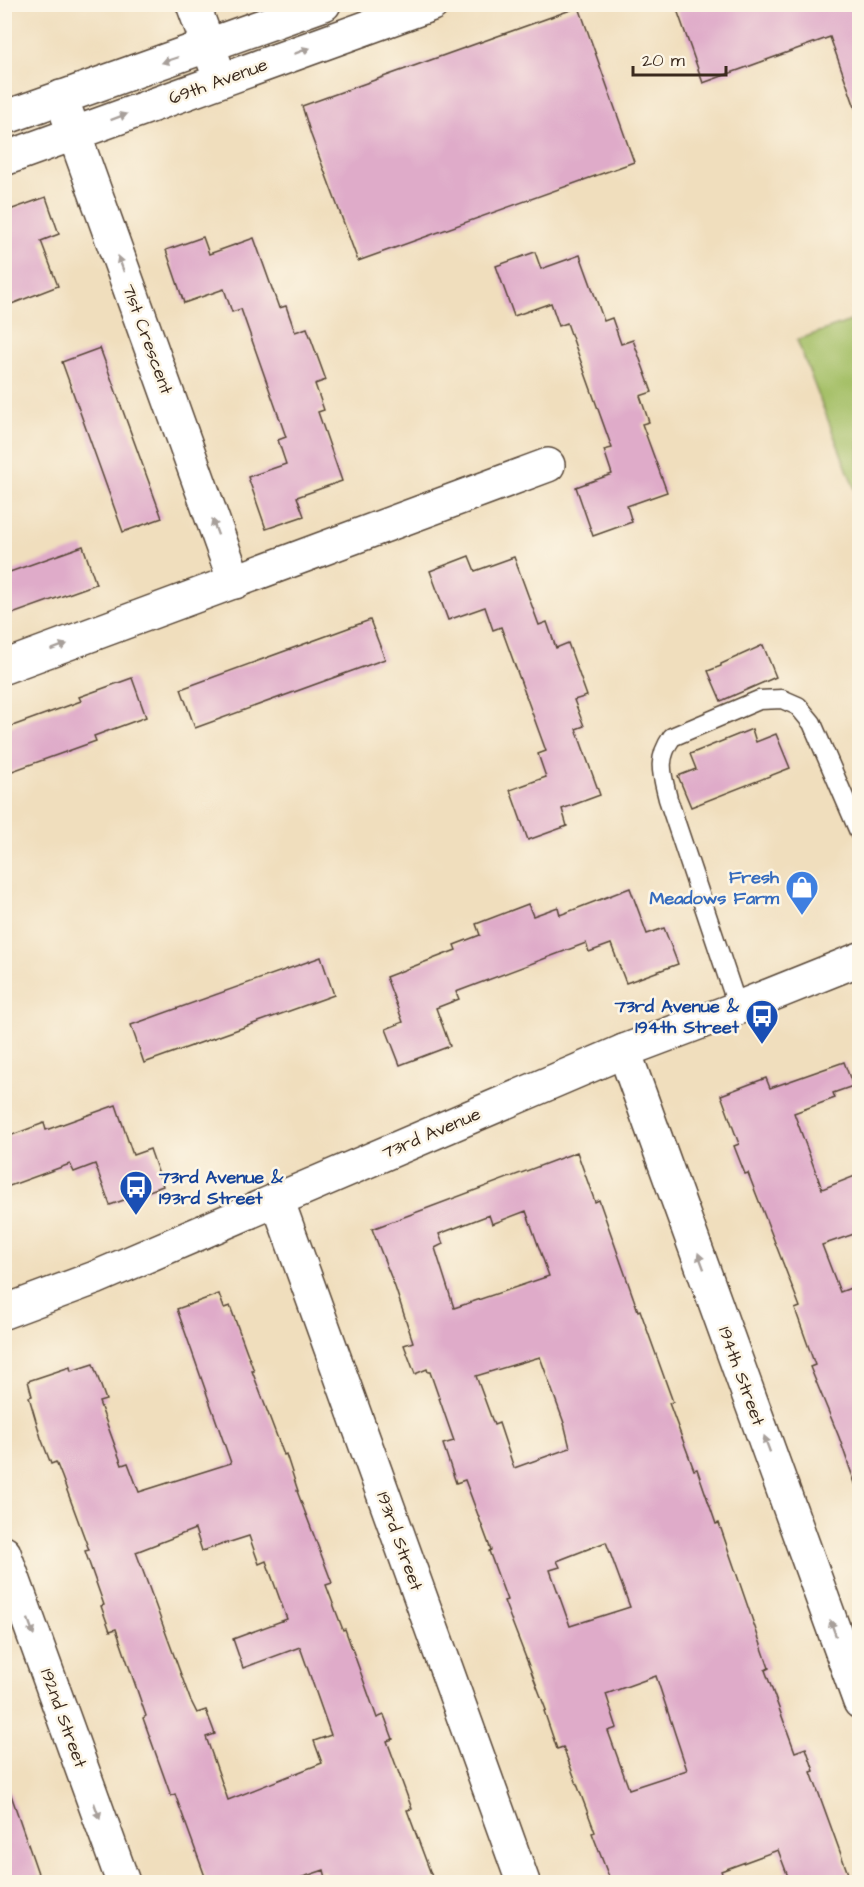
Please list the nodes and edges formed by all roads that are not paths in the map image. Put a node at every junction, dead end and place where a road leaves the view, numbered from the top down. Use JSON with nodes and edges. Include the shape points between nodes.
{"nodes":[{"id":1,"x":193,"y":4,"type":"edge"},
{"id":2,"x":324,"y":4,"type":"edge"},
{"id":3,"x":432,"y":4,"type":"edge"},
{"id":4,"x":208,"y":46,"type":"junction"},
{"id":5,"x":220,"y":80,"type":"junction"},
{"id":6,"x":61,"y":97,"type":"junction"},
{"id":7,"x":4,"y":118,"type":"edge"},
{"id":8,"x":74,"y":134,"type":"junction"},
{"id":9,"x":4,"y":159,"type":"edge"},
{"id":10,"x":548,"y":465,"type":"dead end"},
{"id":11,"x":235,"y":582,"type":"junction"},
{"id":12,"x":4,"y":667,"type":"edge"},
{"id":13,"x":860,"y":834,"type":"edge"},
{"id":14,"x":860,"y":959,"type":"edge"},
{"id":15,"x":738,"y":1008,"type":"junction"},
{"id":16,"x":624,"y":1051,"type":"junction"},
{"id":17,"x":277,"y":1199,"type":"junction"},
{"id":18,"x":4,"y":1312,"type":"edge"},
{"id":19,"x":4,"y":1553,"type":"edge"},
{"id":20,"x":860,"y":1702,"type":"edge"},
{"id":21,"x":123,"y":1882,"type":"edge"},
{"id":22,"x":523,"y":1882,"type":"edge"}],
"edges":[{"from":1,"to":4,"type":"street"},
{"from":2,"to":4,"type":"street","name":"69th Avenue"},
{"from":5,"to":3,"type":"street","name":"69th Avenue","one_way":true},
{"from":4,"to":5,"type":"street"},
{"from":4,"to":6,"type":"street","name":"69th Avenue","one_way":true},
{"from":8,"to":5,"type":"street","name":"69th Avenue","one_way":true},
{"from":6,"to":7,"type":"street","name":"69th Avenue"},
{"from":6,"to":8,"type":"street","name":"71st Crescent"},
{"from":8,"to":9,"type":"street","name":"69th Avenue"},
{"from":11,"to":8,"type":"street","name":"71st Crescent","one_way":true},
{"from":10,"to":11,"type":"street"},
{"from":12,"to":11,"type":"street","one_way":true},
{"from":13,"to":15,"type":"lane","via":[[812,723],[798,706],[782,699],[759,700],[672,736],[663,749],[660,768]]},
{"from":14,"to":15,"type":"street","name":"73rd Avenue"},
{"from":15,"to":16,"type":"street","name":"73rd Avenue"},
{"from":16,"to":17,"type":"street","name":"73rd Avenue"},
{"from":20,"to":16,"type":"street","name":"194th Street","one_way":true},
{"from":17,"to":18,"type":"street","name":"73rd Avenue","via":[[95,1278]]},
{"from":17,"to":22,"type":"street","name":"193rd Street"},
{"from":19,"to":21,"type":"street","name":"192nd Street","one_way":true}]}
